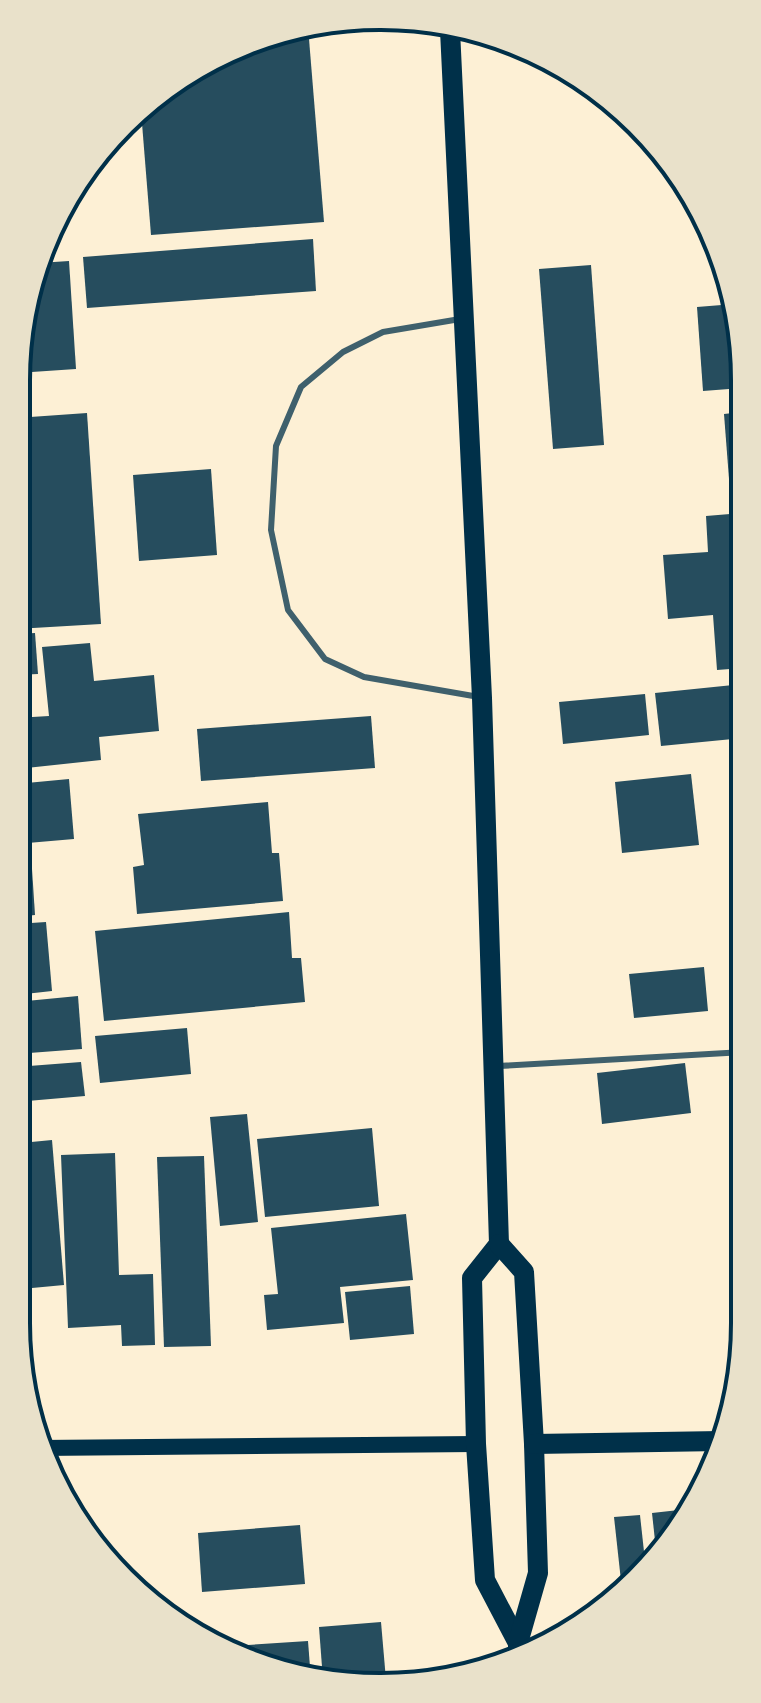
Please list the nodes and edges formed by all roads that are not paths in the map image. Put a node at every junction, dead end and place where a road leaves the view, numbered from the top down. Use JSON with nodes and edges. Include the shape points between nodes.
{"nodes":[{"id":1,"x":450,"y":37,"type":"edge"},
{"id":2,"x":463,"y":318,"type":"junction"},
{"id":3,"x":482,"y":698,"type":"junction"},
{"id":4,"x":731,"y":1053,"type":"edge"},
{"id":5,"x":495,"y":1066,"type":"junction"},
{"id":6,"x":499,"y":1244,"type":"junction"},
{"id":7,"x":710,"y":1441,"type":"edge"},
{"id":8,"x":476,"y":1444,"type":"junction"},
{"id":9,"x":534,"y":1444,"type":"junction"},
{"id":10,"x":54,"y":1448,"type":"edge"},
{"id":11,"x":519,"y":1644,"type":"edge"},
{"id":12,"x":516,"y":1645,"type":"edge"}],
"edges":[{"from":1,"to":2,"type":"main road"},
{"from":2,"to":3,"type":"main road"},
{"from":2,"to":3,"type":"lane","via":[[383,332],[343,352],[301,387],[276,446],[271,530],[288,610],[325,659],[364,677]]},
{"from":3,"to":5,"type":"main road"},
{"from":4,"to":5,"type":"lane"},
{"from":5,"to":6,"type":"main road"},
{"from":6,"to":8,"type":"main road","via":[[472,1278]]},
{"from":6,"to":9,"type":"main road","via":[[524,1272]]},
{"from":7,"to":9,"type":"main road"},
{"from":8,"to":10,"type":"main road"},
{"from":8,"to":12,"type":"main road","via":[[485,1580]]},
{"from":9,"to":11,"type":"main road","via":[[538,1573]]}]}
